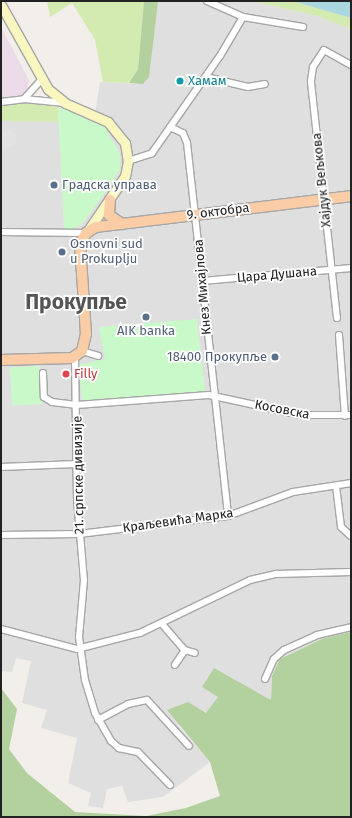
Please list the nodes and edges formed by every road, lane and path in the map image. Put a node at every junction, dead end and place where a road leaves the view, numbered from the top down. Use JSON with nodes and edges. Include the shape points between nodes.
{"nodes":[{"id":1,"x":207,"y":1,"type":"edge"},
{"id":2,"x":1,"y":6,"type":"edge"},
{"id":3,"x":243,"y":16,"type":"junction"},
{"id":4,"x":303,"y":27,"type":"dead end"},
{"id":5,"x":351,"y":65,"type":"edge"},
{"id":6,"x":206,"y":77,"type":"junction"},
{"id":7,"x":41,"y":80,"type":"junction"},
{"id":8,"x":265,"y":84,"type":"dead end"},
{"id":9,"x":24,"y":99,"type":"junction"},
{"id":10,"x":1,"y":102,"type":"edge"},
{"id":11,"x":65,"y":103,"type":"junction"},
{"id":12,"x":170,"y":127,"type":"junction"},
{"id":13,"x":128,"y":161,"type":"junction"},
{"id":14,"x":351,"y":196,"type":"edge"},
{"id":15,"x":325,"y":199,"type":"junction"},
{"id":16,"x":110,"y":200,"type":"junction"},
{"id":17,"x":196,"y":215,"type":"junction"},
{"id":18,"x":122,"y":224,"type":"junction"},
{"id":19,"x":1,"y":232,"type":"edge"},
{"id":20,"x":86,"y":233,"type":"junction"},
{"id":21,"x":351,"y":268,"type":"edge"},
{"id":22,"x":331,"y":270,"type":"junction"},
{"id":23,"x":202,"y":281,"type":"junction"},
{"id":24,"x":336,"y":318,"type":"dead end"},
{"id":25,"x":339,"y":335,"type":"dead end"},
{"id":26,"x":79,"y":354,"type":"junction"},
{"id":27,"x":98,"y":356,"type":"dead end"},
{"id":28,"x":1,"y":360,"type":"edge"},
{"id":29,"x":43,"y":373,"type":"dead end"},
{"id":30,"x":215,"y":395,"type":"junction"},
{"id":31,"x":77,"y":405,"type":"junction"},
{"id":32,"x":348,"y":416,"type":"edge"},
{"id":33,"x":77,"y":464,"type":"junction"},
{"id":34,"x":1,"y":467,"type":"edge"},
{"id":35,"x":351,"y":483,"type":"edge"},
{"id":36,"x":336,"y":486,"type":"junction"},
{"id":37,"x":228,"y":516,"type":"junction"},
{"id":38,"x":79,"y":534,"type":"junction"},
{"id":39,"x":1,"y":535,"type":"edge"},
{"id":40,"x":351,"y":536,"type":"edge"},
{"id":41,"x":351,"y":572,"type":"edge"},
{"id":42,"x":162,"y":624,"type":"junction"},
{"id":43,"x":351,"y":628,"type":"edge"},
{"id":44,"x":1,"y":629,"type":"edge"},
{"id":45,"x":81,"y":648,"type":"junction"},
{"id":46,"x":185,"y":650,"type":"junction"},
{"id":47,"x":196,"y":653,"type":"dead end"},
{"id":48,"x":175,"y":665,"type":"dead end"},
{"id":49,"x":265,"y":679,"type":"dead end"},
{"id":50,"x":98,"y":720,"type":"junction"},
{"id":51,"x":188,"y":746,"type":"dead end"},
{"id":52,"x":170,"y":785,"type":"dead end"}],
"edges":[{"from":1,"to":3,"type":"street"},
{"from":2,"to":7,"type":"main road"},
{"from":3,"to":4,"type":"street"},
{"from":3,"to":6,"type":"street"},
{"from":5,"to":15,"type":"street","name":"Хајдук Вељкова","via":[[327,49],[314,64],[311,81]]},
{"from":6,"to":8,"type":"street","via":[[248,87]]},
{"from":6,"to":12,"type":"street"},
{"from":7,"to":9,"type":"street"},
{"from":7,"to":11,"type":"main road"},
{"from":9,"to":10,"type":"street"},
{"from":9,"to":11,"type":"street"},
{"from":11,"to":13,"type":"main road","via":[[113,126],[124,138]]},
{"from":12,"to":13,"type":"street","via":[[148,156]]},
{"from":12,"to":17,"type":"street","name":"Кнез Михајлова","via":[[186,138]]},
{"from":13,"to":16,"type":"main road","via":[[125,176]]},
{"from":14,"to":15,"type":"main road","name":"9. октобра"},
{"from":15,"to":17,"type":"main road","name":"9. октобра"},
{"from":15,"to":22,"type":"street","name":"Хајдук Вељкова"},
{"from":16,"to":18,"type":"main road","via":[[109,215]]},
{"from":16,"to":20,"type":"main road"},
{"from":17,"to":18,"type":"main road","name":"9. октобра"},
{"from":17,"to":23,"type":"street","name":"Кнез Михајлова"},
{"from":18,"to":20,"type":"main road","name":"9. октобра","via":[[96,227]]},
{"from":19,"to":20,"type":"street"},
{"from":20,"to":26,"type":"main road","name":"21. српске дивизије","via":[[80,247],[86,334]]},
{"from":21,"to":22,"type":"street","name":"Цара Душана"},
{"from":22,"to":23,"type":"street","name":"Цара Душана"},
{"from":22,"to":24,"type":"street","name":"Хајдук Вељкова"},
{"from":23,"to":30,"type":"street","name":"Кнез Михајлова"},
{"from":25,"to":32,"type":"street"},
{"from":26,"to":27,"type":"street"},
{"from":26,"to":28,"type":"main road"},
{"from":26,"to":31,"type":"street","name":"21. српске дивизије"},
{"from":29,"to":31,"type":"street","name":"Косовска","via":[[45,399]]},
{"from":30,"to":31,"type":"street","name":"Косовска"},
{"from":30,"to":32,"type":"street","name":"Косовска","via":[[291,414]]},
{"from":30,"to":37,"type":"street","name":"Кнез Михајлова"},
{"from":31,"to":33,"type":"street","name":"21. српске дивизије"},
{"from":33,"to":34,"type":"street"},
{"from":33,"to":38,"type":"street","name":"21. српске дивизије"},
{"from":35,"to":36,"type":"street","name":"Краљевића Марка"},
{"from":36,"to":37,"type":"street","name":"Краљевића Марка","via":[[293,492]]},
{"from":36,"to":40,"type":"street","via":[[341,527]]},
{"from":37,"to":38,"type":"street","name":"Краљевића Марка"},
{"from":38,"to":39,"type":"street","name":"Краљевића Марка"},
{"from":38,"to":45,"type":"street","name":"21. српске дивизије","via":[[84,580]]},
{"from":41,"to":42,"type":"street","via":[[278,574],[250,580]]},
{"from":42,"to":45,"type":"street","via":[[123,639]]},
{"from":42,"to":46,"type":"street"},
{"from":43,"to":49,"type":"street","via":[[317,635],[284,650],[274,659]]},
{"from":44,"to":45,"type":"street","via":[[62,646]]},
{"from":45,"to":50,"type":"street","name":"21. српске дивизије","via":[[88,695]]},
{"from":46,"to":47,"type":"street"},
{"from":46,"to":48,"type":"street"},
{"from":50,"to":51,"type":"street","via":[[128,704],[147,700]]},
{"from":50,"to":52,"type":"street","name":"21. српске дивизије","via":[[117,746],[138,752]]}]}
